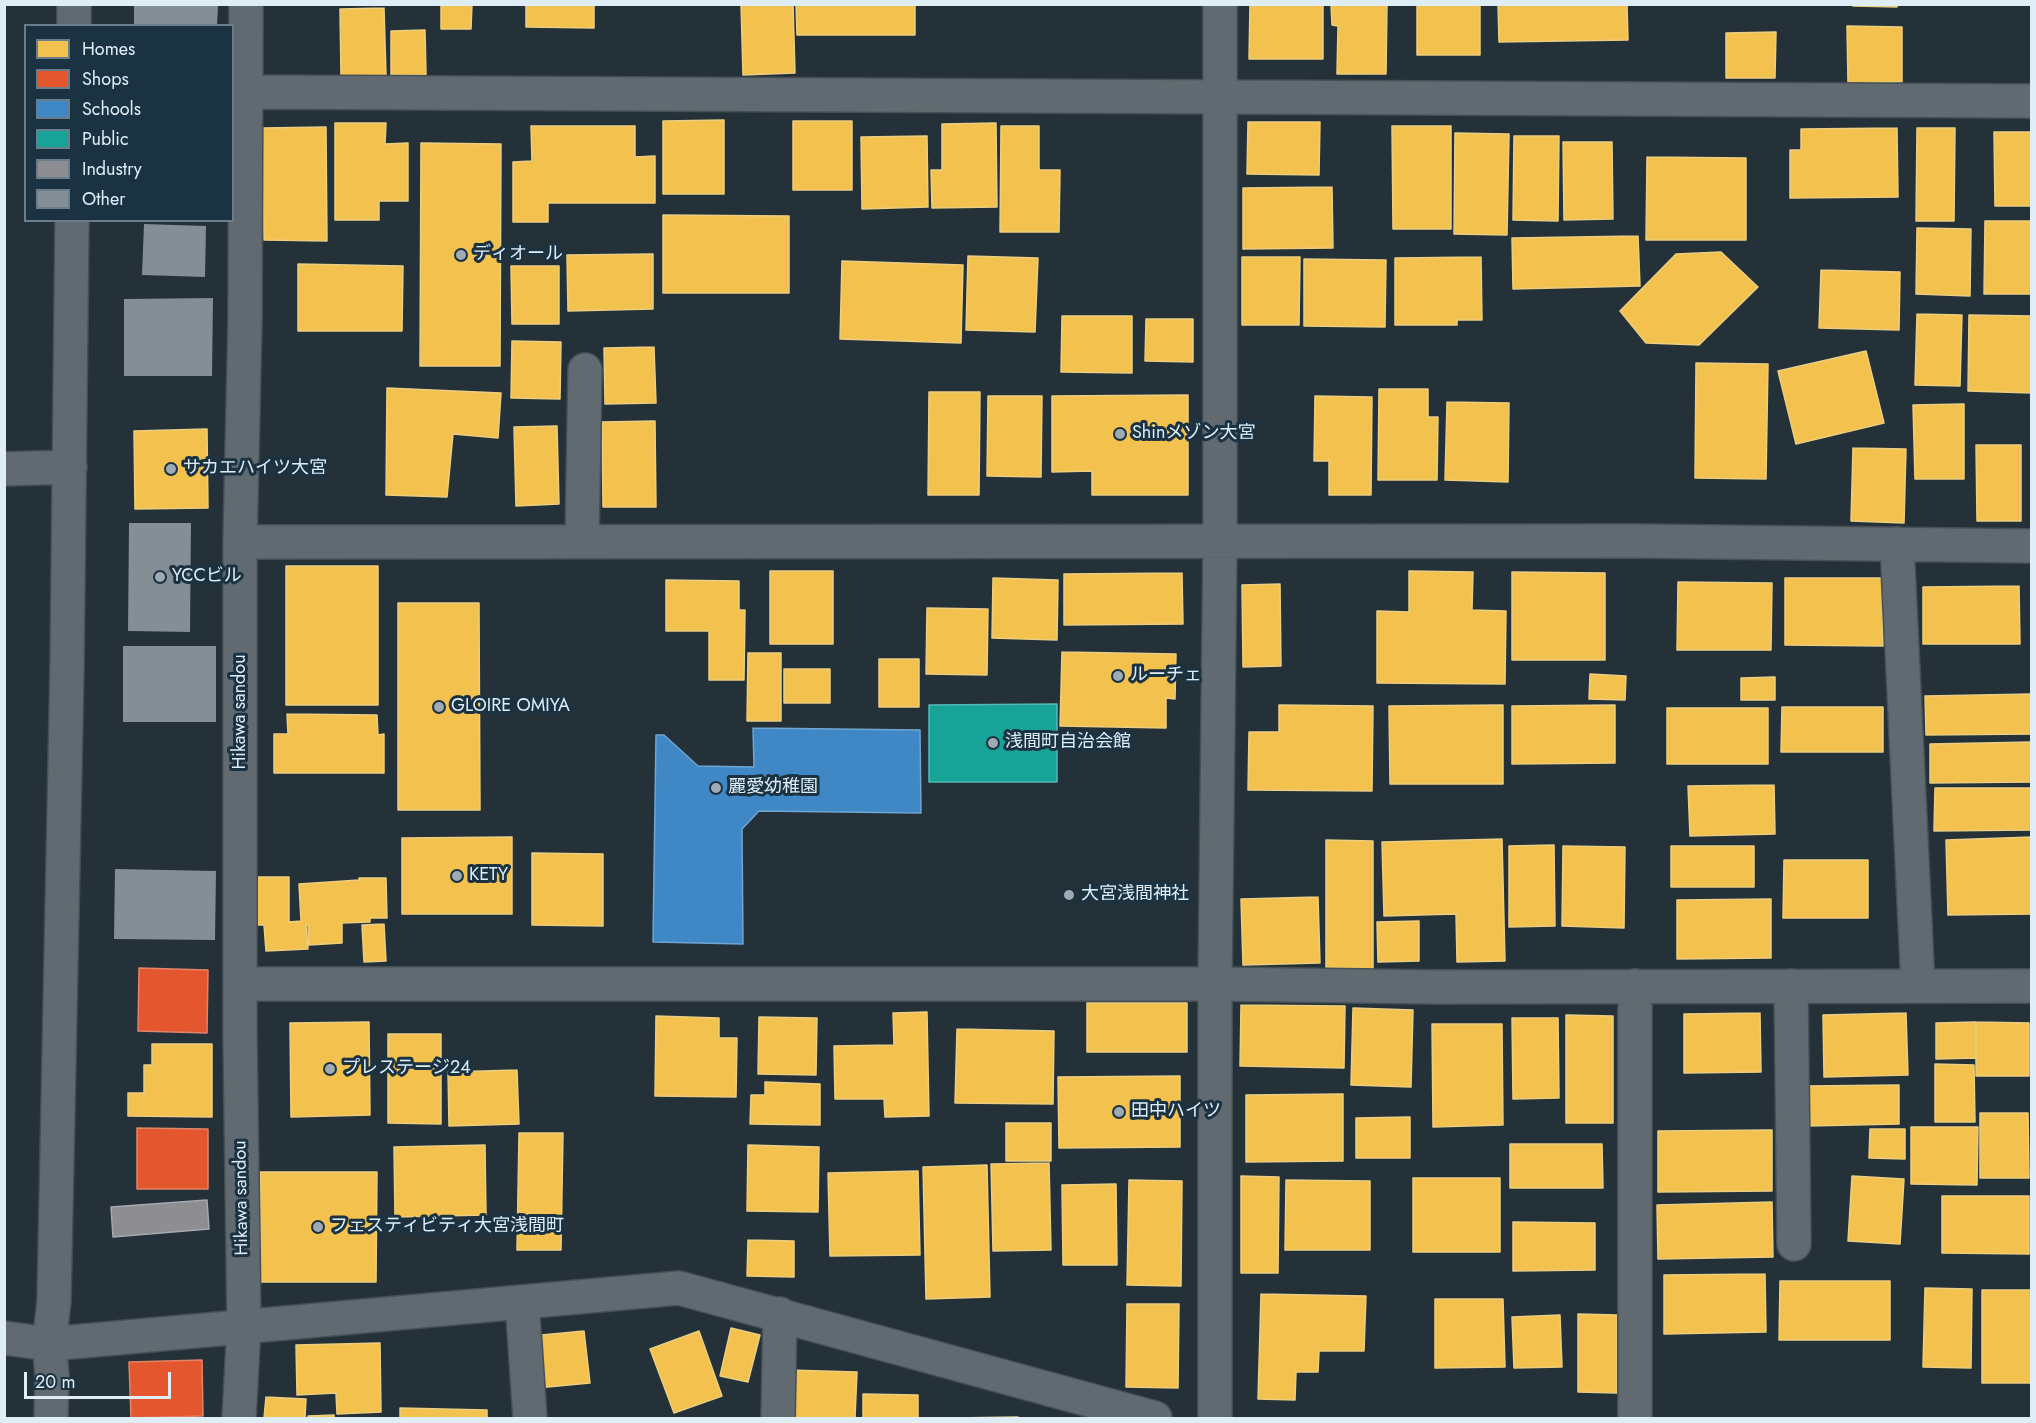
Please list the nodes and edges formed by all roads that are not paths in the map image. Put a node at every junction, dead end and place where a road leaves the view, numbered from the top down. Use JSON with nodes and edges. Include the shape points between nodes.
{"nodes":[{"id":1,"x":74,"y":4,"type":"edge"},
{"id":2,"x":246,"y":4,"type":"edge"},
{"id":3,"x":1220,"y":4,"type":"edge"},
{"id":4,"x":74,"y":24,"type":"edge"},
{"id":5,"x":245,"y":92,"type":"junction"},
{"id":6,"x":1221,"y":97,"type":"junction"},
{"id":7,"x":2031,"y":101,"type":"edge"},
{"id":8,"x":72,"y":222,"type":"edge"},
{"id":9,"x":585,"y":370,"type":"dead end"},
{"id":10,"x":70,"y":467,"type":"junction"},
{"id":11,"x":4,"y":469,"type":"edge"},
{"id":12,"x":240,"y":542,"type":"junction"},
{"id":13,"x":582,"y":542,"type":"junction"},
{"id":14,"x":1220,"y":542,"type":"junction"},
{"id":15,"x":1897,"y":544,"type":"junction"},
{"id":16,"x":2031,"y":546,"type":"edge"},
{"id":17,"x":241,"y":984,"type":"junction"},
{"id":18,"x":1215,"y":984,"type":"junction"},
{"id":19,"x":1635,"y":986,"type":"junction"},
{"id":20,"x":1791,"y":986,"type":"junction"},
{"id":21,"x":1918,"y":986,"type":"junction"},
{"id":22,"x":2031,"y":986,"type":"edge"},
{"id":23,"x":1794,"y":1244,"type":"dead end"},
{"id":24,"x":522,"y":1302,"type":"junction"},
{"id":25,"x":780,"y":1314,"type":"junction"},
{"id":26,"x":244,"y":1326,"type":"junction"},
{"id":27,"x":4,"y":1338,"type":"edge"},
{"id":28,"x":49,"y":1344,"type":"junction"},
{"id":29,"x":51,"y":1419,"type":"edge"},
{"id":30,"x":239,"y":1419,"type":"edge"},
{"id":31,"x":530,"y":1419,"type":"edge"},
{"id":32,"x":778,"y":1419,"type":"edge"},
{"id":33,"x":1155,"y":1419,"type":"edge"},
{"id":34,"x":1215,"y":1419,"type":"edge"},
{"id":35,"x":1635,"y":1419,"type":"edge"}],
"edges":[{"from":1,"to":4,"type":"street"},
{"from":2,"to":5,"type":"street","name":"Hikawa sandou"},
{"from":3,"to":6,"type":"street"},
{"from":5,"to":6,"type":"street"},
{"from":5,"to":12,"type":"street","name":"Hikawa sandou"},
{"from":6,"to":7,"type":"street"},
{"from":6,"to":14,"type":"street"},
{"from":8,"to":10,"type":"street"},
{"from":9,"to":13,"type":"street"},
{"from":10,"to":11,"type":"street"},
{"from":10,"to":28,"type":"street","via":[[54,1301]]},
{"from":12,"to":13,"type":"street"},
{"from":12,"to":17,"type":"street","name":"Hikawa sandou"},
{"from":13,"to":14,"type":"street"},
{"from":14,"to":15,"type":"street"},
{"from":14,"to":18,"type":"street"},
{"from":15,"to":16,"type":"street"},
{"from":15,"to":21,"type":"street"},
{"from":17,"to":18,"type":"street"},
{"from":17,"to":26,"type":"street","name":"Hikawa sandou"},
{"from":18,"to":19,"type":"street"},
{"from":18,"to":34,"type":"street"},
{"from":19,"to":20,"type":"street"},
{"from":19,"to":35,"type":"street"},
{"from":20,"to":21,"type":"street"},
{"from":20,"to":23,"type":"street"},
{"from":21,"to":22,"type":"street"},
{"from":24,"to":25,"type":"street","via":[[679,1288]]},
{"from":24,"to":26,"type":"street"},
{"from":24,"to":31,"type":"street"},
{"from":25,"to":32,"type":"street"},
{"from":25,"to":33,"type":"street"},
{"from":26,"to":28,"type":"street"},
{"from":26,"to":30,"type":"street","name":"Hikawa sandou"},
{"from":27,"to":28,"type":"street"},
{"from":28,"to":29,"type":"street"}]}
